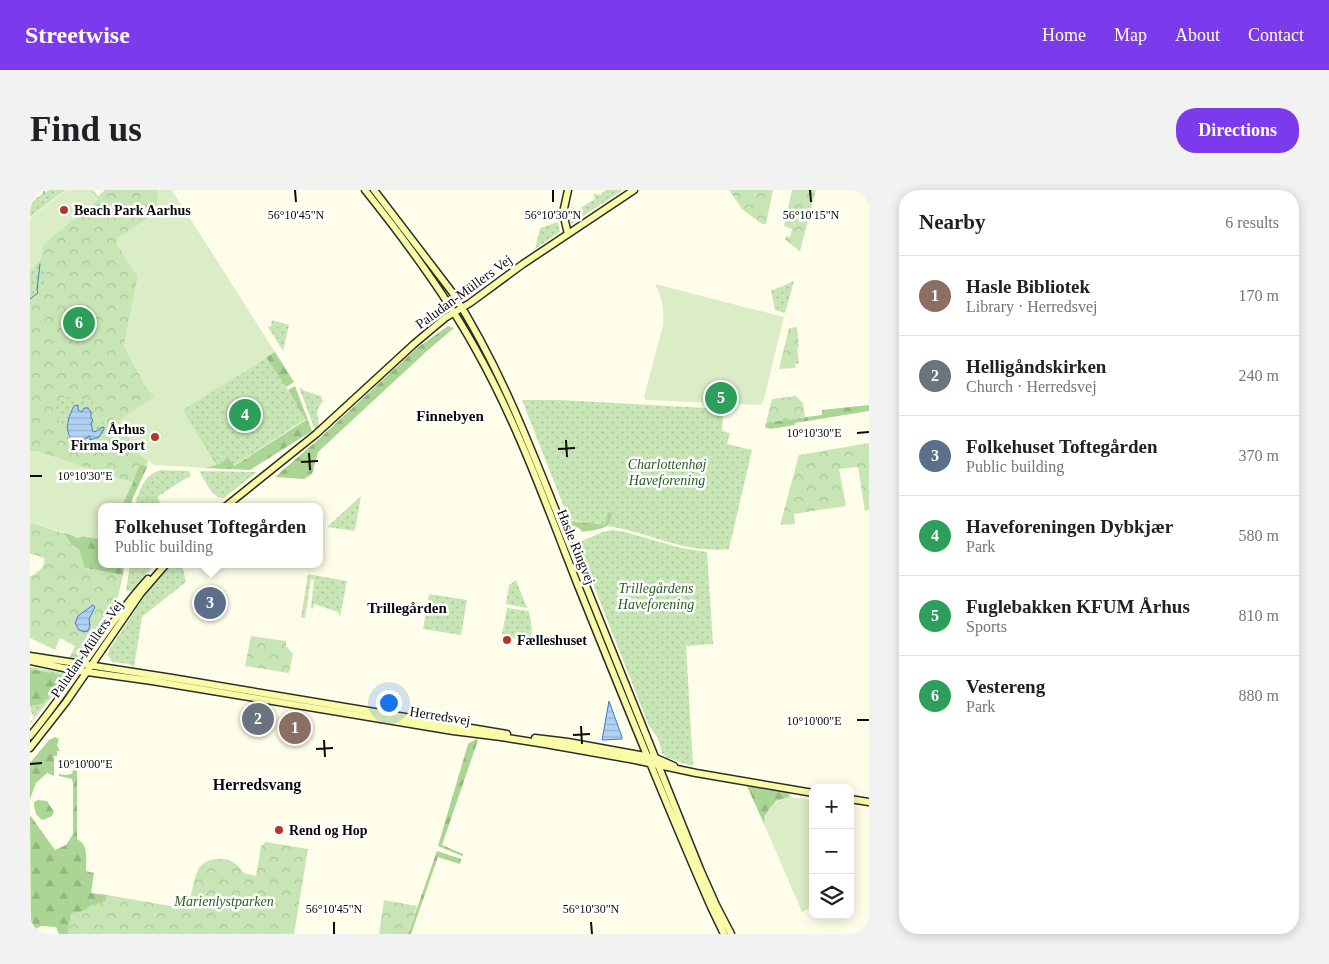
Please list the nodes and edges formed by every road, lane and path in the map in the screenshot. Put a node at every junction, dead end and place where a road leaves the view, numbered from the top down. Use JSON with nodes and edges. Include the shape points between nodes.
{"nodes":[{"id":1,"x":365,"y":190,"type":"edge"},
{"id":2,"x":374,"y":190,"type":"edge"},
{"id":3,"x":568,"y":190,"type":"edge"},
{"id":4,"x":634,"y":190,"type":"edge"},
{"id":5,"x":568,"y":234,"type":"junction"},
{"id":6,"x":462,"y":308,"type":"junction"},
{"id":7,"x":454,"y":313,"type":"junction"},
{"id":8,"x":298,"y":448,"type":"junction"},
{"id":9,"x":224,"y":503,"type":"edge"},
{"id":10,"x":230,"y":503,"type":"edge"},
{"id":11,"x":157,"y":568,"type":"edge"},
{"id":12,"x":163,"y":568,"type":"edge"},
{"id":13,"x":30,"y":656,"type":"edge"},
{"id":14,"x":30,"y":661,"type":"edge"},
{"id":15,"x":82,"y":664,"type":"junction"},
{"id":16,"x":91,"y":666,"type":"junction"},
{"id":17,"x":78,"y":671,"type":"junction"},
{"id":18,"x":87,"y":672,"type":"junction"},
{"id":19,"x":30,"y":736,"type":"edge"},
{"id":20,"x":30,"y":748,"type":"edge"},
{"id":21,"x":648,"y":760,"type":"junction"},
{"id":22,"x":658,"y":762,"type":"junction"},
{"id":23,"x":809,"y":791,"type":"edge"},
{"id":24,"x":854,"y":800,"type":"edge"},
{"id":25,"x":869,"y":802,"type":"edge"},
{"id":26,"x":724,"y":934,"type":"edge"},
{"id":27,"x":731,"y":934,"type":"edge"}],
"edges":[{"from":1,"to":7,"type":"street","name":"Hasle Ringvej","via":[[421,262]]},
{"from":2,"to":6,"type":"street","name":"Hasle Ringvej"},
{"from":3,"to":5,"type":"street","via":[[563,213]]},
{"from":4,"to":5,"type":"street","name":"Paludan-Müllers Vej"},
{"from":5,"to":6,"type":"street","name":"Paludan-Müllers Vej"},
{"from":6,"to":7,"type":"street","name":"Paludan-Müllers Vej"},
{"from":6,"to":22,"type":"street","name":"Hasle Ringvej","via":[[523,429]]},
{"from":7,"to":8,"type":"street","name":"Paludan-Müllers Vej","via":[[415,342]]},
{"from":7,"to":21,"type":"street","name":"Hasle Ringvej","via":[[476,348],[507,411]]},
{"from":8,"to":9,"type":"street","name":"Paludan-Müllers Vej","via":[[259,473]]},
{"from":8,"to":10,"type":"street","name":"Paludan-Müllers Vej"},
{"from":11,"to":15,"type":"street","name":"Paludan-Müllers Vej"},
{"from":12,"to":16,"type":"street","name":"Paludan-Müllers Vej","via":[[141,593]]},
{"from":13,"to":15,"type":"street","name":"Herredsvej"},
{"from":14,"to":17,"type":"street","name":"Herredsvej"},
{"from":15,"to":16,"type":"street","name":"Herredsvej"},
{"from":15,"to":17,"type":"street","name":"Paludan-Müllers Vej"},
{"from":16,"to":18,"type":"street","name":"Paludan-Müllers Vej"},
{"from":16,"to":21,"type":"street","name":"Herredsvej","via":[[568,742]]},
{"from":17,"to":18,"type":"street","name":"Herredsvej"},
{"from":17,"to":19,"type":"street","name":"Paludan-Müllers Vej"},
{"from":18,"to":20,"type":"street","name":"Paludan-Müllers Vej"},
{"from":18,"to":21,"type":"street","name":"Herredsvej","via":[[453,732]]},
{"from":21,"to":22,"type":"street","name":"Herredsvej"},
{"from":21,"to":26,"type":"street","name":"Hasle Ringvej"},
{"from":22,"to":23,"type":"street","name":"Herredsvej","via":[[668,762],[679,769]]},
{"from":22,"to":27,"type":"street","name":"Hasle Ringvej","via":[[706,882]]},
{"from":24,"to":25,"type":"street"}]}
